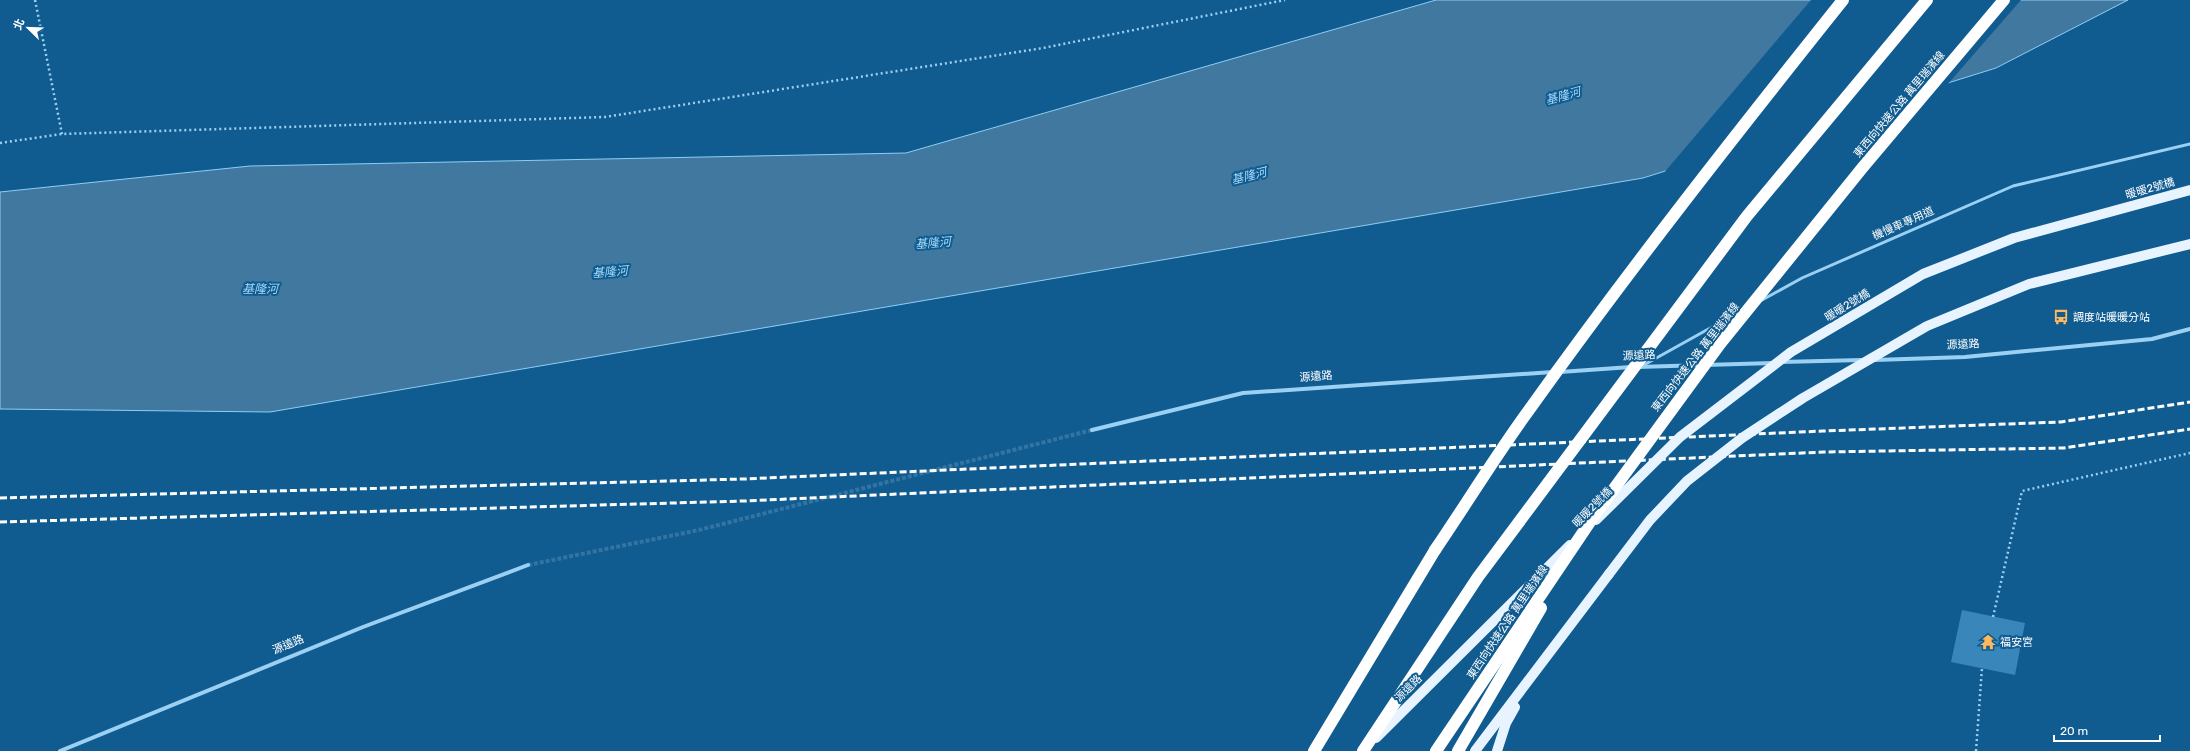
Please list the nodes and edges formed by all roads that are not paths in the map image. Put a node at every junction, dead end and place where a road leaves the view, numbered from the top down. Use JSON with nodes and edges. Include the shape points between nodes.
{"nodes":[{"id":1,"x":1843,"y":0,"type":"edge"},
{"id":2,"x":1927,"y":0,"type":"edge"},
{"id":3,"x":2004,"y":0,"type":"edge"},
{"id":4,"x":2190,"y":144,"type":"edge"},
{"id":5,"x":2190,"y":190,"type":"edge"},
{"id":6,"x":2190,"y":244,"type":"edge"},
{"id":7,"x":2190,"y":328,"type":"edge"},
{"id":8,"x":1642,"y":366,"type":"junction"},
{"id":9,"x":1092,"y":430,"type":"tunnel mouth"},
{"id":10,"x":1594,"y":516,"type":"junction"},
{"id":11,"x":1573,"y":542,"type":"joint"},
{"id":12,"x":528,"y":565,"type":"tunnel mouth"},
{"id":13,"x":1532,"y":677,"type":"junction"},
{"id":14,"x":60,"y":751,"type":"edge"},
{"id":15,"x":1314,"y":751,"type":"edge"},
{"id":16,"x":1363,"y":751,"type":"edge"},
{"id":17,"x":1436,"y":751,"type":"edge"},
{"id":18,"x":1458,"y":751,"type":"edge"},
{"id":19,"x":1475,"y":751,"type":"edge"},
{"id":20,"x":1497,"y":751,"type":"edge"}],
"edges":[{"from":1,"to":15,"type":"highway","bridge":true,"via":[[1729,143],[1528,411],[1435,550]]},
{"from":2,"to":16,"type":"highway","bridge":true,"via":[[1747,216],[1478,577]]},
{"from":3,"to":10,"type":"highway","name":"東西向快速公路 萬里瑞濱線","bridge":true,"via":[[1863,167],[1720,344]]},
{"from":4,"to":8,"type":"lane","name":"機慢車專用道","via":[[2013,186],[1802,278]]},
{"from":5,"to":11,"type":"main road","name":"暖暖2號橋","bridge":true,"via":[[2014,238],[1923,274],[1797,348],[1680,437]]},
{"from":6,"to":13,"type":"main road","bridge":true,"via":[[2030,284],[1927,326],[1803,398],[1742,438],[1687,481],[1650,520]]},
{"from":7,"to":8,"type":"street","name":"源遠路","via":[[2152,339],[1965,357]]},
{"from":8,"to":9,"type":"street","name":"源遠路","via":[[1243,393]]},
{"from":10,"to":17,"type":"highway","name":"東西向快速公路 萬里瑞濱線","bridge":true},
{"from":10,"to":18,"type":"highway","bridge":true},
{"from":11,"to":16,"type":"main road","name":"源遠路"},
{"from":12,"to":14,"type":"street","name":"源遠路","via":[[363,627]]},
{"from":13,"to":19,"type":"main road"},
{"from":13,"to":20,"type":"main road","via":[[1506,723]]}]}
